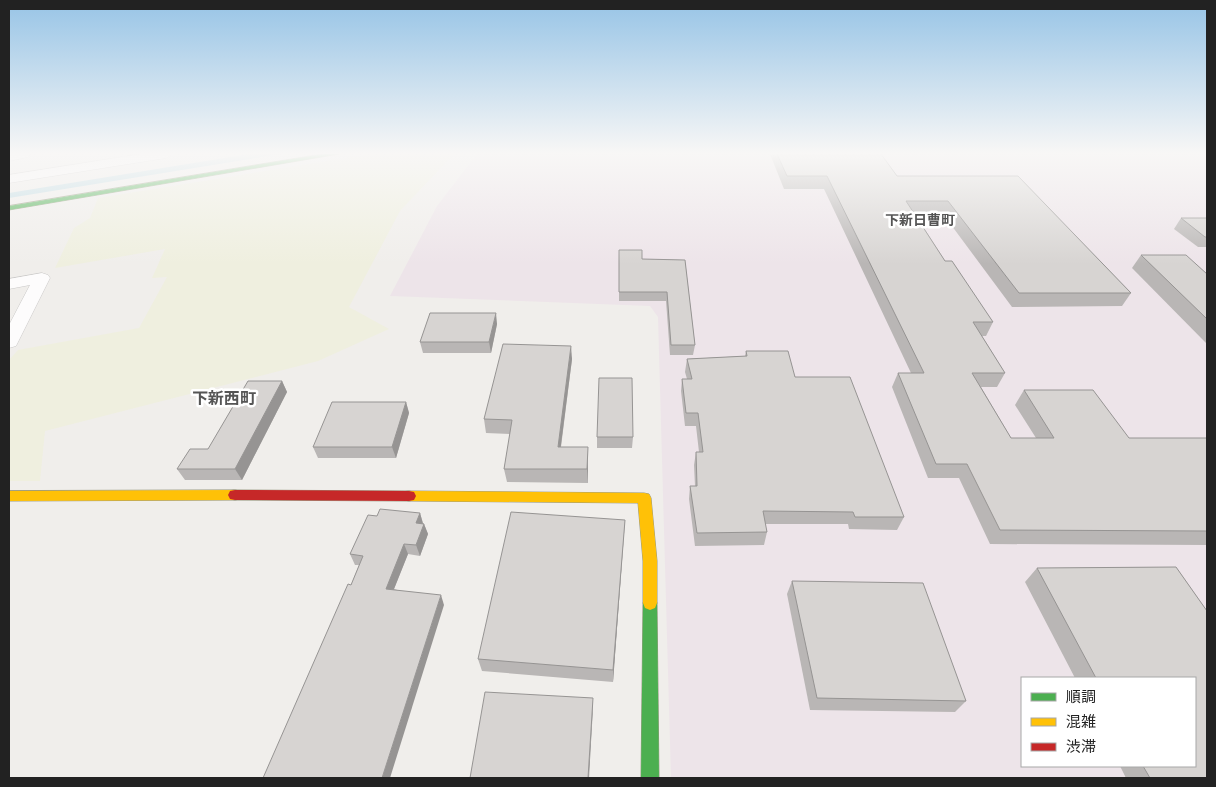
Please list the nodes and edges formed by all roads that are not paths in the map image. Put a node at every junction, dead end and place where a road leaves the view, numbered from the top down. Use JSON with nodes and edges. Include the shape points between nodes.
{"nodes":[{"id":1,"x":114,"y":191,"type":"edge"},
{"id":2,"x":9,"y":208,"type":"edge"},
{"id":3,"x":9,"y":284,"type":"edge"},
{"id":4,"x":9,"y":342,"type":"edge"},
{"id":5,"x":9,"y":496,"type":"edge"},
{"id":6,"x":650,"y":778,"type":"edge"}],
"edges":[{"from":1,"to":2,"type":"street"},
{"from":3,"to":4,"type":"street","via":[[42,278]]},
{"from":5,"to":6,"type":"street","via":[[644,498],[650,561]]}]}
